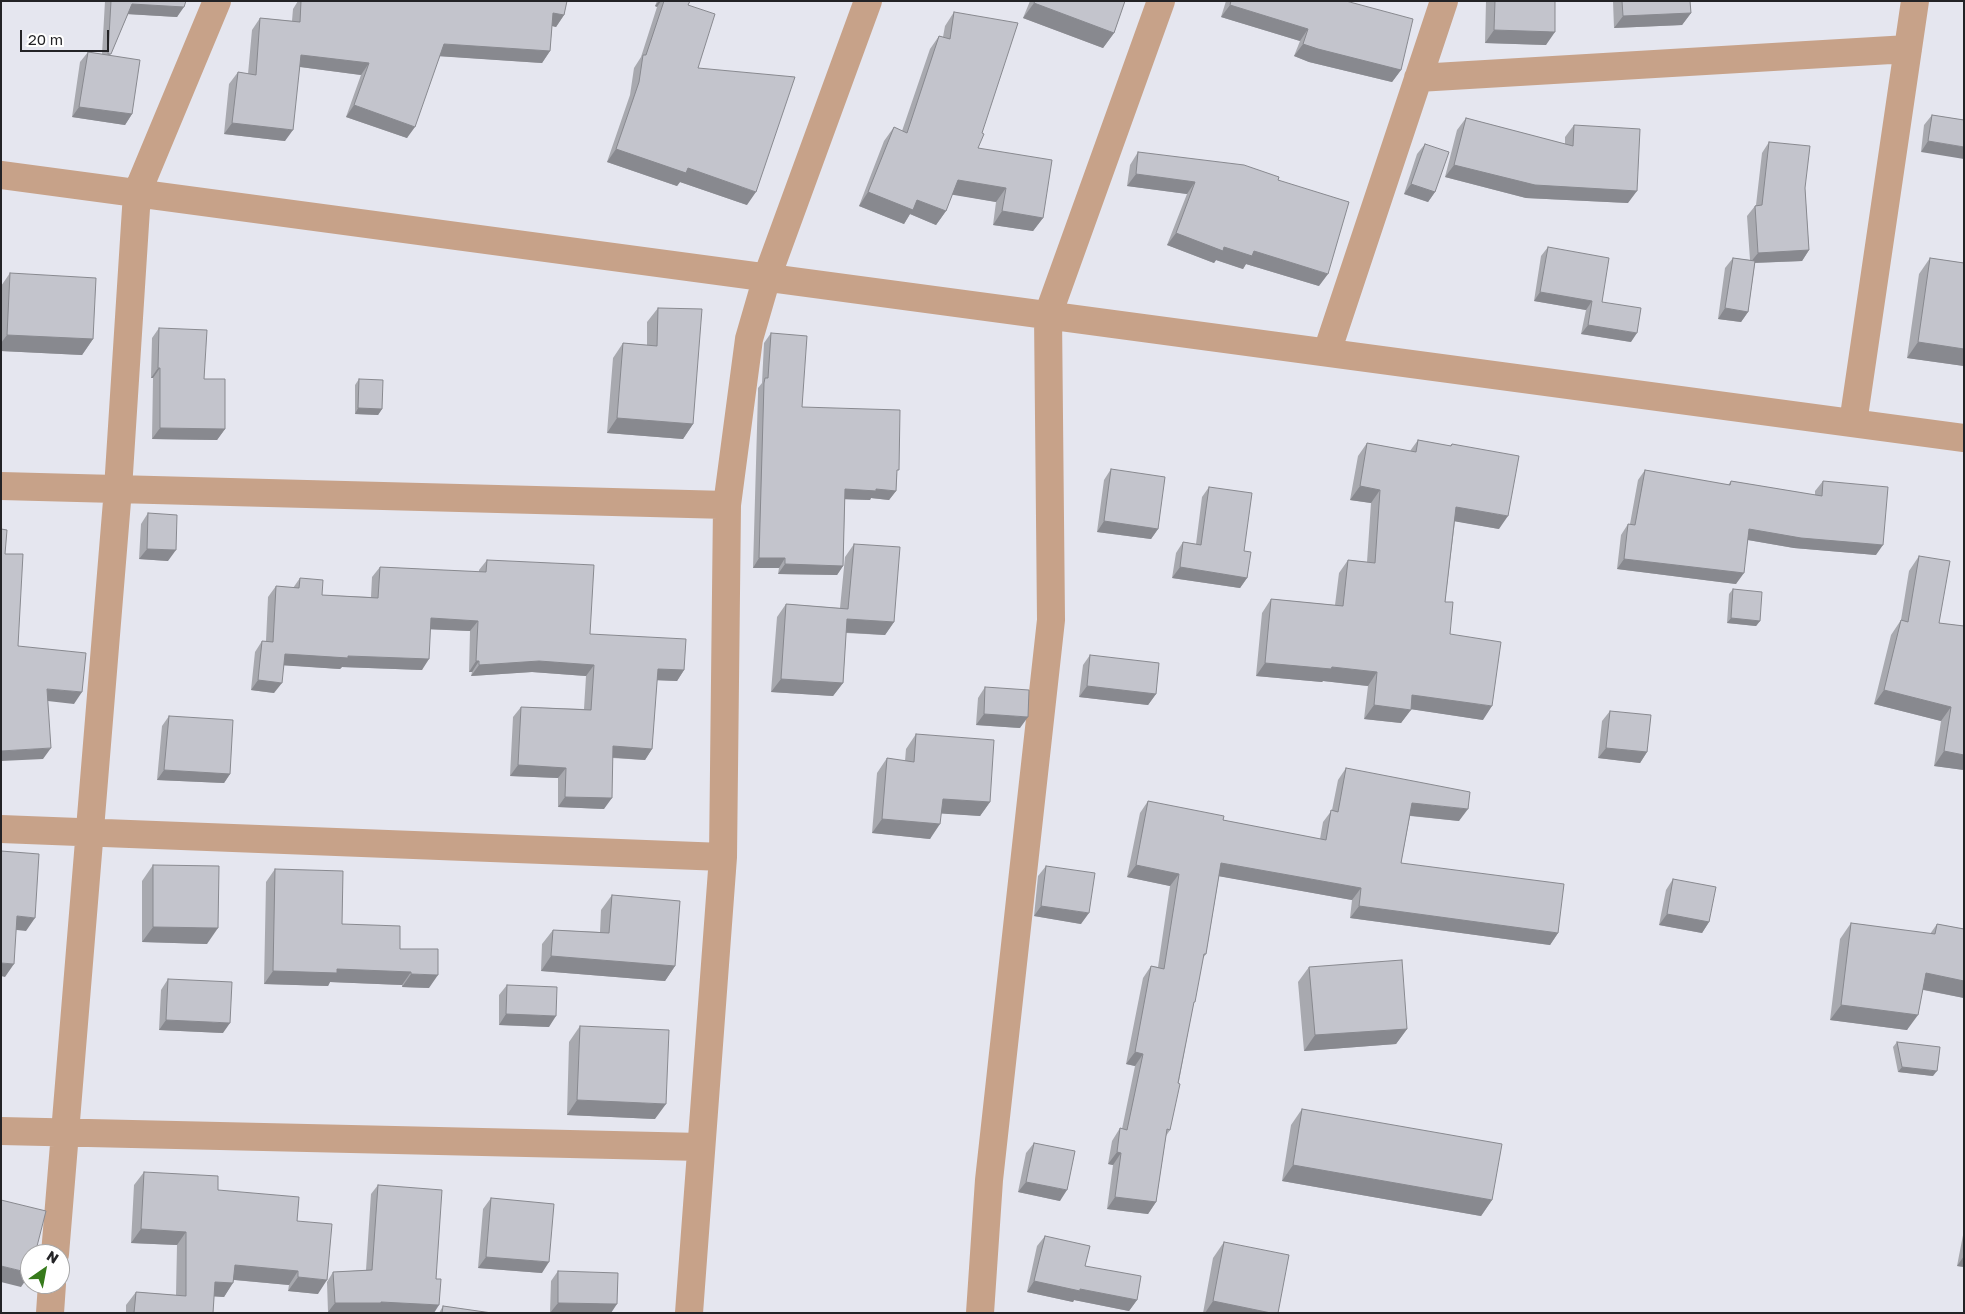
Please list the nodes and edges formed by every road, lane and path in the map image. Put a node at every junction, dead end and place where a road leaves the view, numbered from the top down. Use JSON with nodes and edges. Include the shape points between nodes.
{"nodes":[{"id":1,"x":217,"y":1,"type":"edge"},
{"id":2,"x":868,"y":1,"type":"edge"},
{"id":3,"x":1161,"y":1,"type":"edge"},
{"id":4,"x":1444,"y":1,"type":"edge"},
{"id":5,"x":1915,"y":1,"type":"edge"},
{"id":6,"x":1908,"y":49,"type":"junction"},
{"id":7,"x":1418,"y":78,"type":"junction"},
{"id":8,"x":1,"y":175,"type":"edge"},
{"id":9,"x":136,"y":193,"type":"junction"},
{"id":10,"x":767,"y":277,"type":"junction"},
{"id":11,"x":1048,"y":315,"type":"junction"},
{"id":12,"x":1327,"y":352,"type":"junction"},
{"id":13,"x":1853,"y":422,"type":"junction"},
{"id":14,"x":1964,"y":438,"type":"edge"},
{"id":15,"x":1,"y":486,"type":"edge"},
{"id":16,"x":118,"y":489,"type":"junction"},
{"id":17,"x":728,"y":504,"type":"junction"},
{"id":18,"x":1,"y":829,"type":"edge"},
{"id":19,"x":89,"y":833,"type":"junction"},
{"id":20,"x":723,"y":857,"type":"junction"},
{"id":21,"x":1,"y":1131,"type":"edge"},
{"id":22,"x":65,"y":1132,"type":"junction"},
{"id":23,"x":702,"y":1147,"type":"junction"},
{"id":24,"x":56,"y":1244,"type":"edge"},
{"id":25,"x":51,"y":1294,"type":"edge"},
{"id":26,"x":50,"y":1313,"type":"edge"},
{"id":27,"x":689,"y":1313,"type":"edge"},
{"id":28,"x":980,"y":1313,"type":"edge"}],
"edges":[{"from":1,"to":9,"type":"street"},
{"from":2,"to":10,"type":"street"},
{"from":3,"to":11,"type":"street"},
{"from":4,"to":7,"type":"street"},
{"from":5,"to":6,"type":"street"},
{"from":6,"to":7,"type":"street"},
{"from":6,"to":13,"type":"street"},
{"from":7,"to":12,"type":"street"},
{"from":8,"to":9,"type":"street"},
{"from":9,"to":10,"type":"street"},
{"from":9,"to":16,"type":"street"},
{"from":10,"to":11,"type":"street"},
{"from":10,"to":17,"type":"street","via":[[749,339]]},
{"from":11,"to":12,"type":"street"},
{"from":11,"to":28,"type":"street","via":[[1051,620],[989,1180]]},
{"from":12,"to":13,"type":"street"},
{"from":13,"to":14,"type":"street"},
{"from":15,"to":16,"type":"street"},
{"from":16,"to":17,"type":"street"},
{"from":16,"to":19,"type":"street"},
{"from":17,"to":20,"type":"street"},
{"from":18,"to":19,"type":"street"},
{"from":19,"to":20,"type":"street"},
{"from":19,"to":22,"type":"street"},
{"from":20,"to":23,"type":"street"},
{"from":21,"to":22,"type":"street"},
{"from":22,"to":23,"type":"street"},
{"from":22,"to":24,"type":"street"},
{"from":23,"to":27,"type":"street"},
{"from":25,"to":26,"type":"street"}]}
